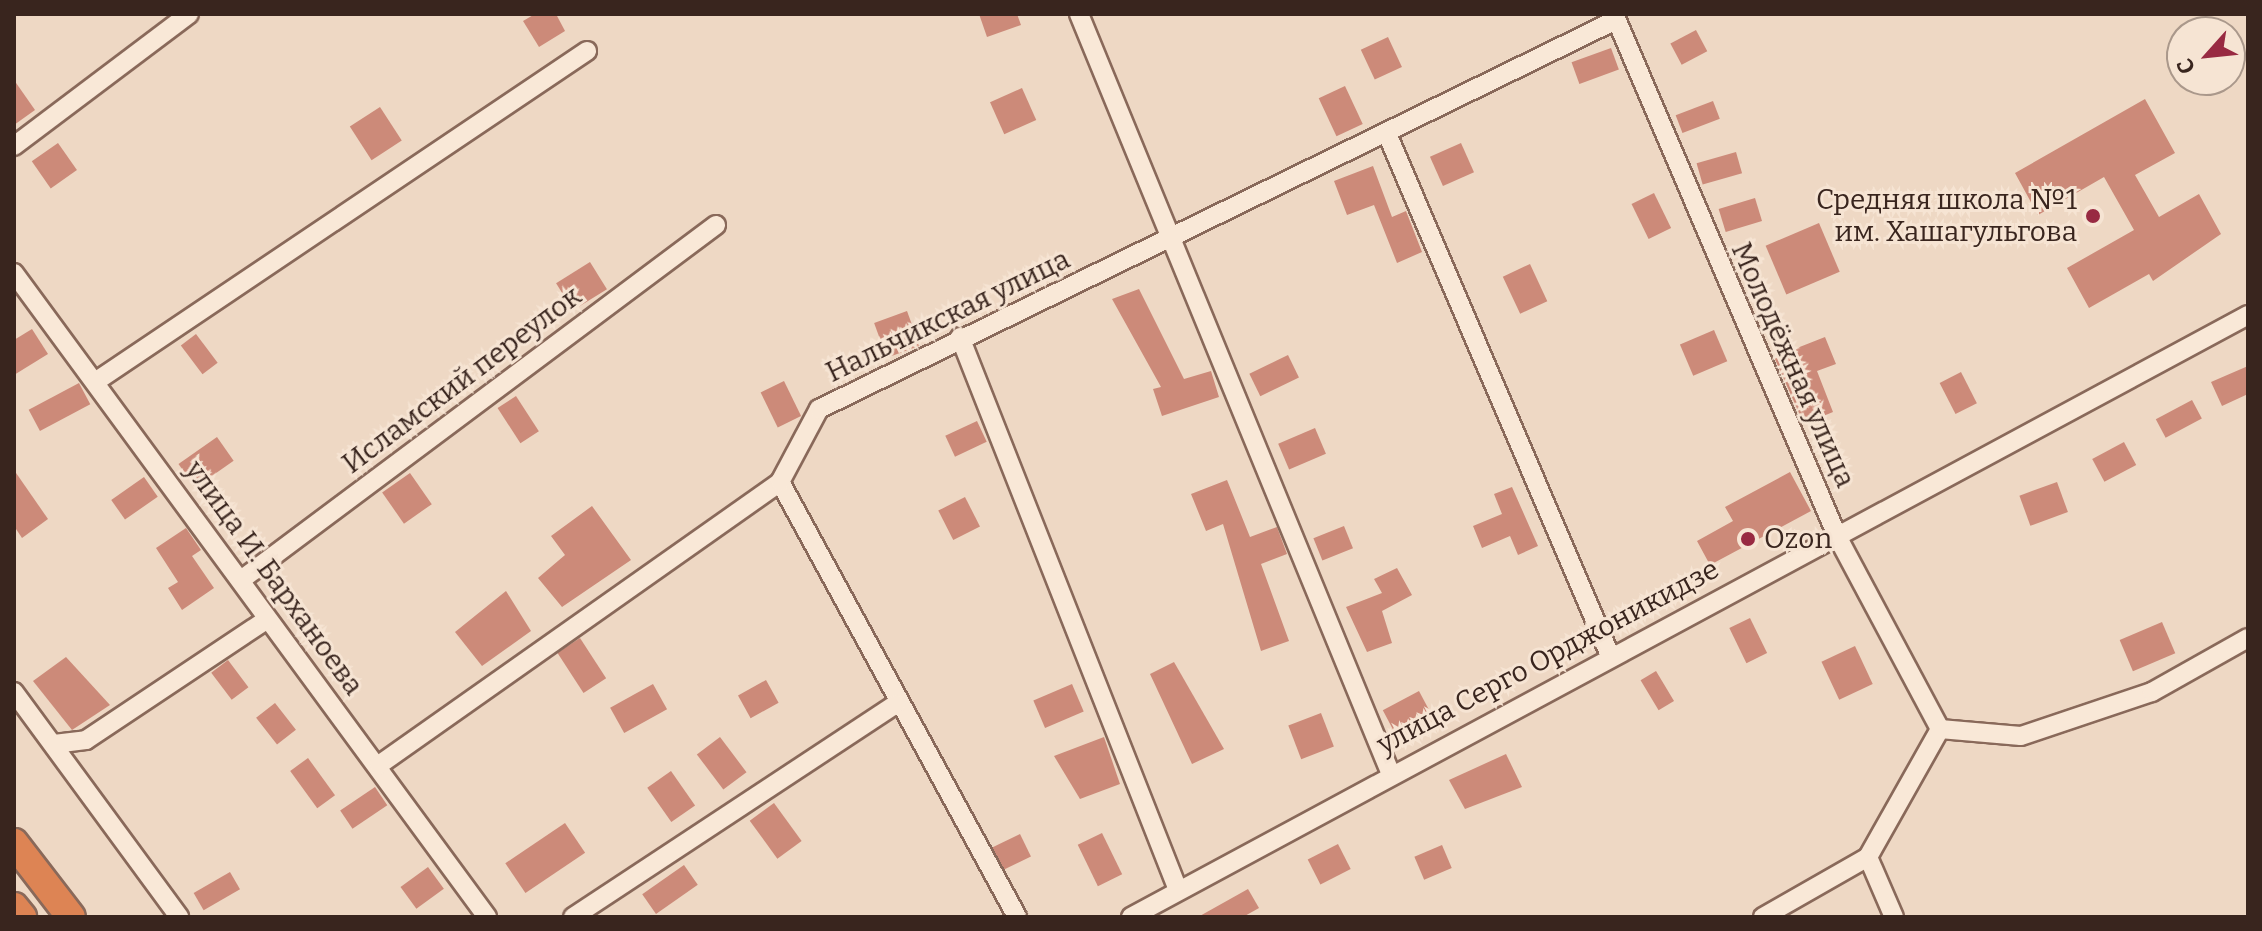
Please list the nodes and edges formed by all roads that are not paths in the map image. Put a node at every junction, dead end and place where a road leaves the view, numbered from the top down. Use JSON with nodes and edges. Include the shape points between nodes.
{"nodes":[{"id":1,"x":189,"y":14,"type":"edge"},
{"id":2,"x":1079,"y":14,"type":"edge"},
{"id":3,"x":1615,"y":17,"type":"edge"},
{"id":4,"x":587,"y":51,"type":"dead end"},
{"id":5,"x":1388,"y":136,"type":"junction"},
{"id":6,"x":14,"y":146,"type":"edge"},
{"id":7,"x":716,"y":225,"type":"dead end"},
{"id":8,"x":1174,"y":240,"type":"junction"},
{"id":9,"x":14,"y":273,"type":"edge"},
{"id":10,"x":2248,"y":315,"type":"edge"},
{"id":11,"x":960,"y":337,"type":"junction"},
{"id":12,"x":95,"y":382,"type":"junction"},
{"id":13,"x":780,"y":482,"type":"junction"},
{"id":14,"x":1838,"y":538,"type":"junction"},
{"id":15,"x":241,"y":580,"type":"junction"},
{"id":16,"x":266,"y":620,"type":"junction"},
{"id":17,"x":2248,"y":638,"type":"edge"},
{"id":18,"x":1609,"y":653,"type":"junction"},
{"id":19,"x":14,"y":692,"type":"edge"},
{"id":20,"x":896,"y":704,"type":"junction"},
{"id":21,"x":1940,"y":729,"type":"junction"},
{"id":22,"x":86,"y":740,"type":"junction"},
{"id":23,"x":54,"y":744,"type":"junction"},
{"id":24,"x":379,"y":765,"type":"junction"},
{"id":25,"x":71,"y":766,"type":"junction"},
{"id":26,"x":1390,"y":772,"type":"junction"},
{"id":27,"x":14,"y":843,"type":"edge"},
{"id":28,"x":1868,"y":857,"type":"junction"},
{"id":29,"x":1178,"y":890,"type":"junction"},
{"id":30,"x":14,"y":907,"type":"edge"},
{"id":31,"x":22,"y":917,"type":"edge"},
{"id":32,"x":71,"y":917,"type":"edge"},
{"id":33,"x":179,"y":917,"type":"edge"},
{"id":34,"x":487,"y":917,"type":"edge"},
{"id":35,"x":573,"y":917,"type":"edge"},
{"id":36,"x":1017,"y":917,"type":"edge"},
{"id":37,"x":1131,"y":917,"type":"edge"},
{"id":38,"x":1763,"y":917,"type":"edge"},
{"id":39,"x":1894,"y":917,"type":"edge"}],
"edges":[{"from":1,"to":6,"type":"street"},
{"from":2,"to":8,"type":"street"},
{"from":3,"to":5,"type":"street","name":"Нальчикская улица"},
{"from":3,"to":14,"type":"street","name":"Молодёжная улица"},
{"from":4,"to":12,"type":"street"},
{"from":5,"to":8,"type":"street","name":"Нальчикская улица"},
{"from":5,"to":18,"type":"street"},
{"from":7,"to":15,"type":"street","name":"Исламский переулок"},
{"from":8,"to":11,"type":"street","name":"Нальчикская улица"},
{"from":8,"to":26,"type":"street"},
{"from":9,"to":12,"type":"street","name":"улица И. Барханоева"},
{"from":10,"to":14,"type":"street","name":"улица Серго Орджоникидзе"},
{"from":11,"to":13,"type":"street","name":"Нальчикская улица","via":[[819,409]]},
{"from":11,"to":29,"type":"street"},
{"from":12,"to":15,"type":"street","name":"улица И. Барханоева"},
{"from":13,"to":20,"type":"street"},
{"from":13,"to":24,"type":"street","name":"Нальчикская улица"},
{"from":14,"to":18,"type":"street","name":"улица Серго Орджоникидзе"},
{"from":14,"to":21,"type":"street","name":"Молодёжная улица"},
{"from":15,"to":16,"type":"street","name":"улица И. Барханоева"},
{"from":16,"to":22,"type":"street"},
{"from":16,"to":24,"type":"street","name":"улица И. Барханоева"},
{"from":17,"to":21,"type":"street","via":[[2152,692],[2021,736]]},
{"from":18,"to":26,"type":"street","name":"улица Серго Орджоникидзе"},
{"from":19,"to":23,"type":"street"},
{"from":20,"to":35,"type":"street"},
{"from":20,"to":36,"type":"street"},
{"from":21,"to":28,"type":"street"},
{"from":22,"to":23,"type":"street"},
{"from":22,"to":25,"type":"street"},
{"from":23,"to":25,"type":"street"},
{"from":24,"to":34,"type":"street","name":"улица И. Барханоева"},
{"from":25,"to":33,"type":"street"},
{"from":26,"to":29,"type":"street","name":"улица Серго Орджоникидзе"},
{"from":27,"to":32,"type":"highway"},
{"from":28,"to":38,"type":"street"},
{"from":28,"to":39,"type":"street"},
{"from":29,"to":37,"type":"street","name":"улица Серго Орджоникидзе"},
{"from":30,"to":31,"type":"highway"}]}
